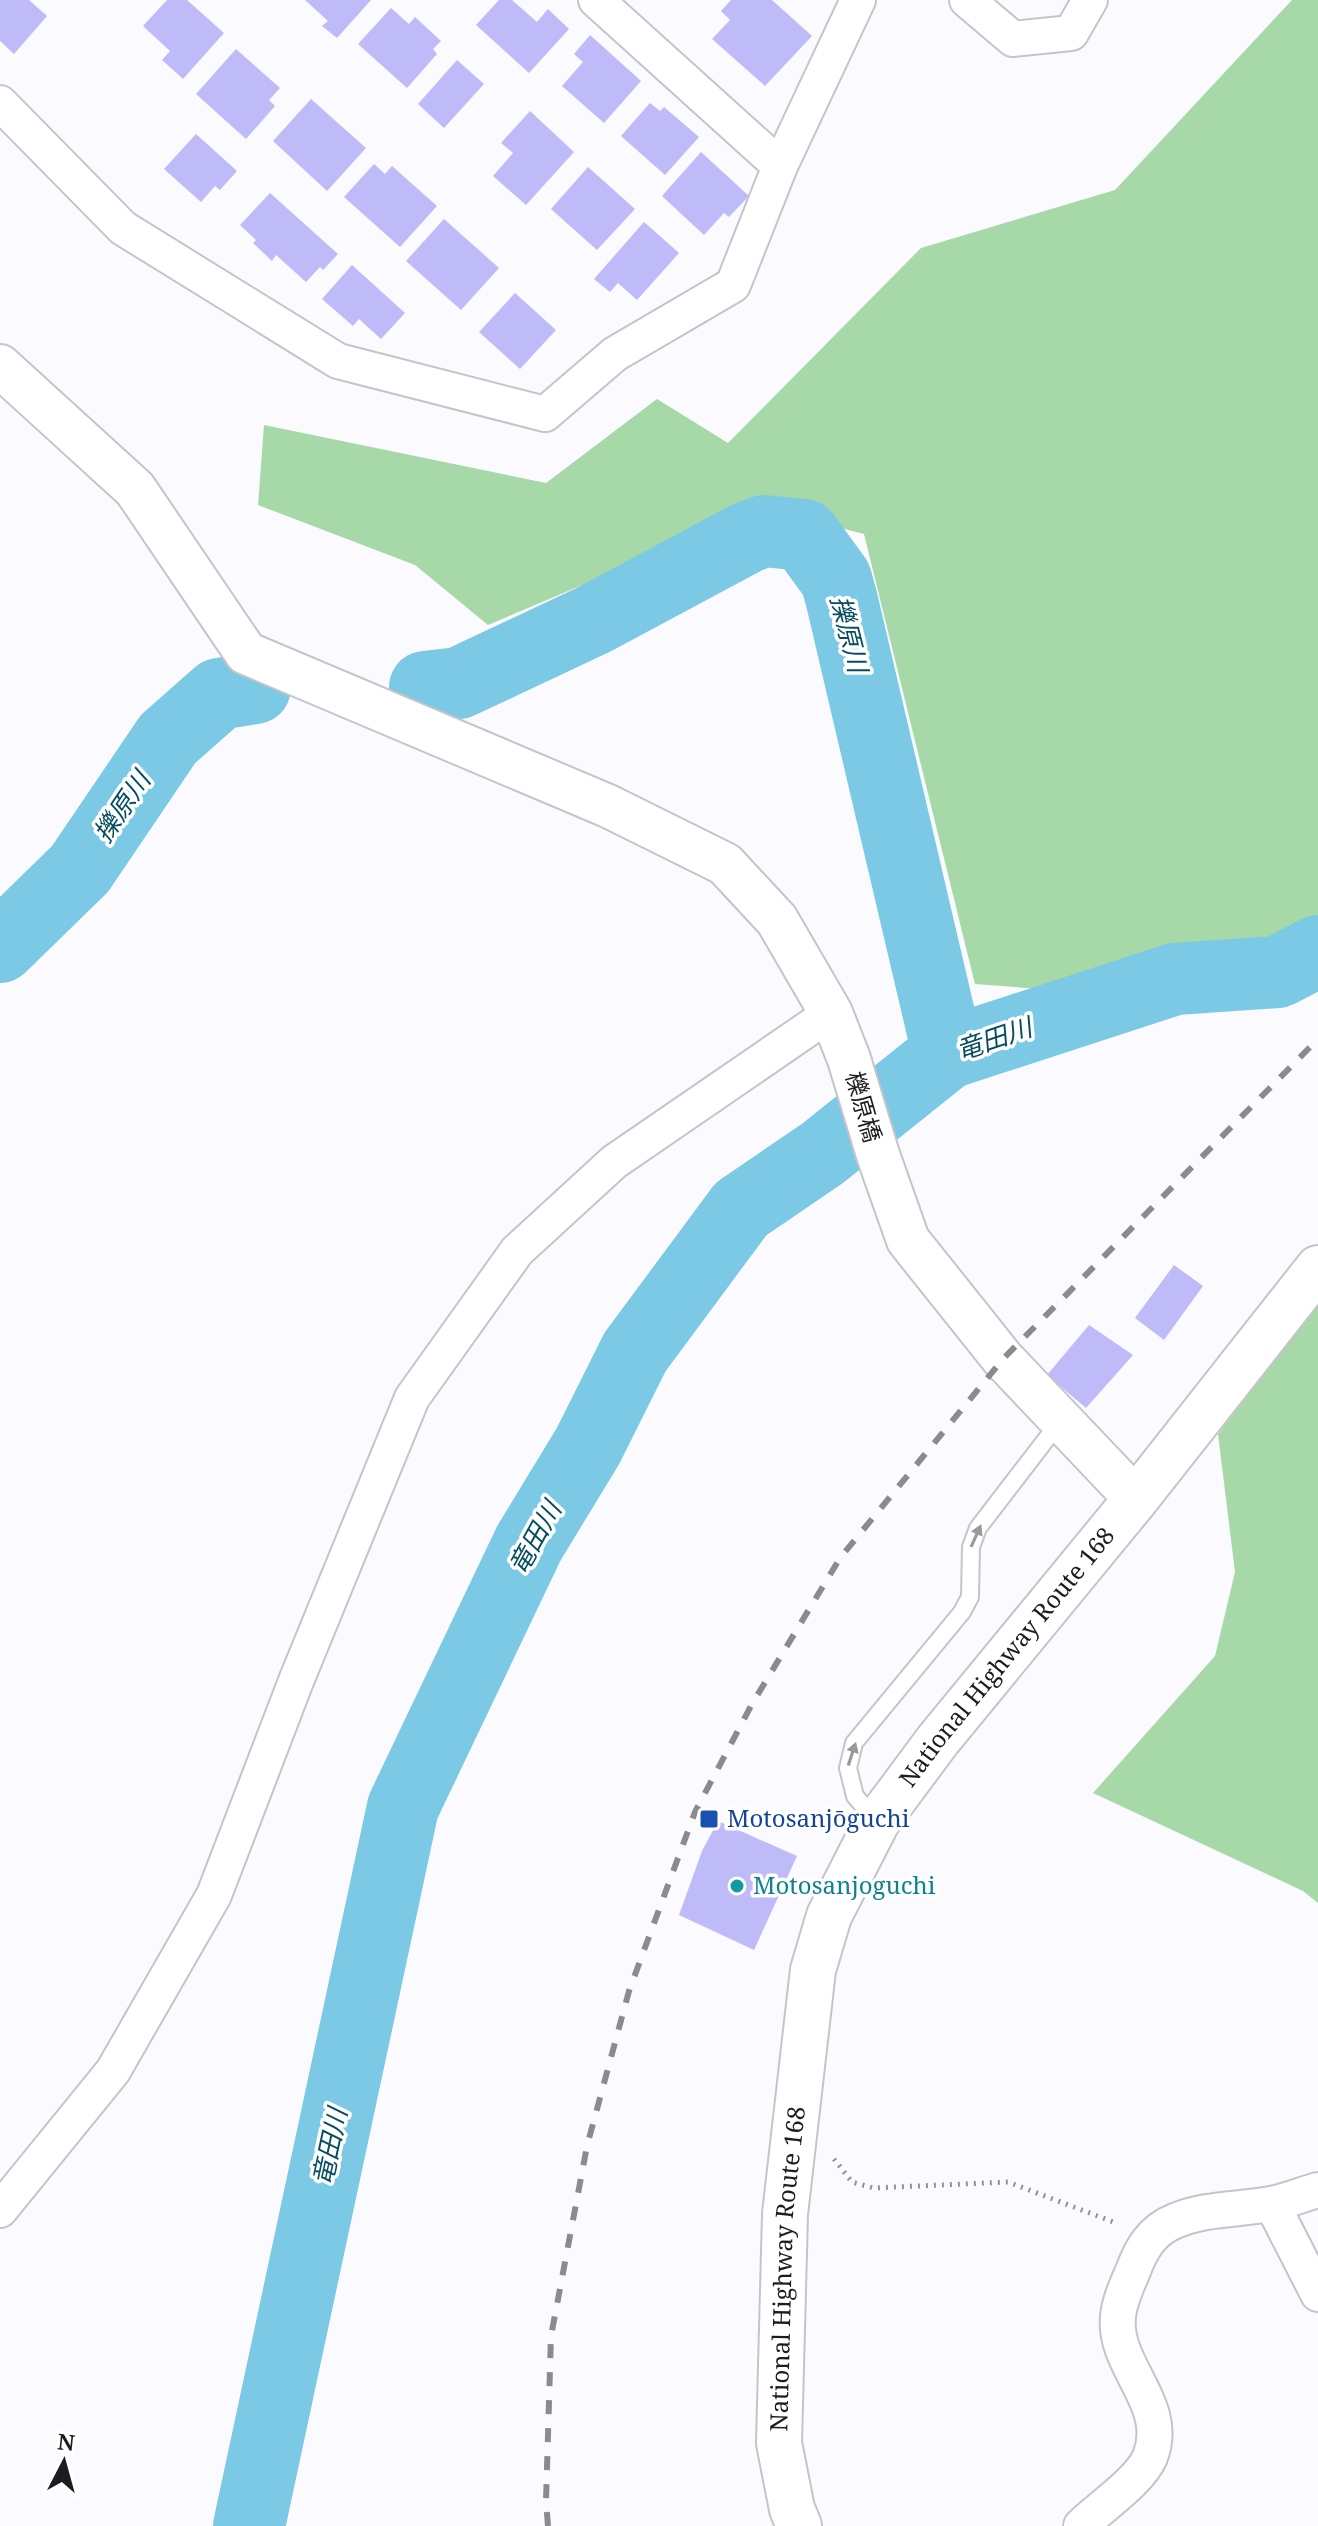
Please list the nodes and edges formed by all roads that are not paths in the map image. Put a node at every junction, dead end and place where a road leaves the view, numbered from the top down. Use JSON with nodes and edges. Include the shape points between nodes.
{"nodes":[{"id":1,"x":596,"y":0,"type":"edge"},
{"id":2,"x":858,"y":0,"type":"edge"},
{"id":3,"x":967,"y":0,"type":"edge"},
{"id":4,"x":1090,"y":0,"type":"edge"},
{"id":5,"x":0,"y":103,"type":"edge"},
{"id":6,"x":780,"y":166,"type":"junction"},
{"id":7,"x":0,"y":366,"type":"edge"},
{"id":8,"x":831,"y":1013,"type":"junction"},
{"id":9,"x":1318,"y":1268,"type":"edge"},
{"id":10,"x":1061,"y":1420,"type":"junction"},
{"id":11,"x":1136,"y":1499,"type":"junction"},
{"id":12,"x":877,"y":1822,"type":"junction"},
{"id":13,"x":1318,"y":2190,"type":"edge"},
{"id":14,"x":1272,"y":2204,"type":"junction"},
{"id":15,"x":0,"y":2210,"type":"edge"},
{"id":16,"x":1318,"y":2294,"type":"edge"},
{"id":17,"x":799,"y":2526,"type":"edge"},
{"id":18,"x":1081,"y":2526,"type":"edge"}],
"edges":[{"from":1,"to":6,"type":"street"},
{"from":2,"to":6,"type":"street"},
{"from":3,"to":4,"type":"street","via":[[1013,39],[1071,33]]},
{"from":5,"to":6,"type":"street","via":[[123,228],[338,361],[545,414],[615,354],[733,285]]},
{"from":7,"to":8,"type":"street","name":"櫟原橋","via":[[135,489],[246,653],[608,806],[725,864],[777,920]]},
{"from":8,"to":10,"type":"street","name":"櫟原橋","via":[[908,1240],[1003,1359]]},
{"from":8,"to":15,"type":"street","via":[[614,1162],[517,1251],[412,1398],[214,1895],[113,2071]]},
{"from":9,"to":11,"type":"highway","name":"National Highway Route 168"},
{"from":10,"to":11,"type":"street","name":"櫟原橋"},
{"from":12,"to":10,"type":"lane","one_way":true,"via":[[855,1796],[848,1768],[854,1743],[962,1612],[970,1597],[971,1547],[978,1528]]},
{"from":11,"to":12,"type":"highway","name":"National Highway Route 168"},
{"from":12,"to":17,"type":"highway","name":"National Highway Route 168","via":[[829,1916],[813,1970],[785,2214],[779,2443]]},
{"from":13,"to":14,"type":"street"},
{"from":14,"to":16,"type":"street"},
{"from":14,"to":18,"type":"street","via":[[1174,2221],[1150,2237],[1118,2318],[1121,2346],[1150,2404],[1154,2431],[1149,2458],[1124,2489]]}]}
